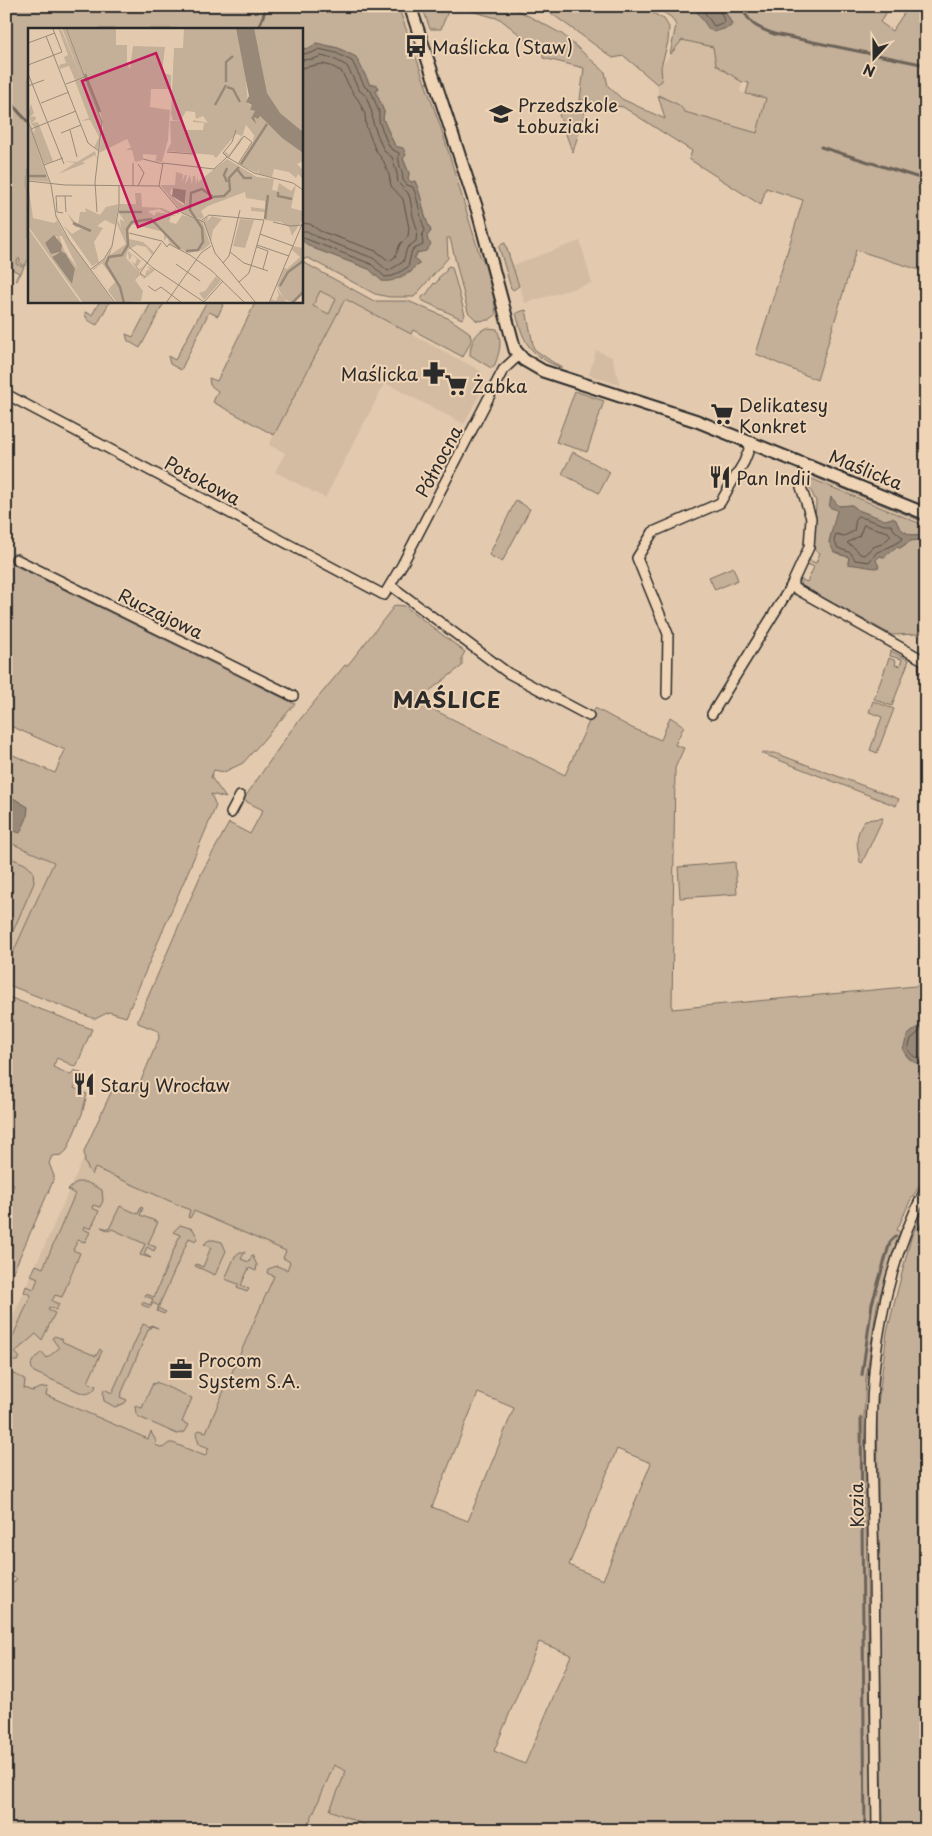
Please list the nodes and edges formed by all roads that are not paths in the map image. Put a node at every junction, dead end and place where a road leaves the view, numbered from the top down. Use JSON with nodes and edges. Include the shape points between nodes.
{"nodes":[{"id":1,"x":410,"y":6,"type":"edge"},
{"id":2,"x":519,"y":355,"type":"junction"},
{"id":3,"x":6,"y":394,"type":"edge"},
{"id":4,"x":752,"y":442,"type":"junction"},
{"id":5,"x":810,"y":465,"type":"junction"},
{"id":6,"x":926,"y":514,"type":"edge"},
{"id":7,"x":16,"y":559,"type":"dead end"},
{"id":8,"x":390,"y":585,"type":"junction"},
{"id":9,"x":791,"y":586,"type":"junction"},
{"id":10,"x":384,"y":594,"type":"joint"},
{"id":11,"x":924,"y":668,"type":"dead end"},
{"id":12,"x":667,"y":694,"type":"dead end"},
{"id":13,"x":293,"y":696,"type":"dead end"},
{"id":14,"x":712,"y":714,"type":"dead end"},
{"id":15,"x":589,"y":716,"type":"dead end"},
{"id":16,"x":240,"y":796,"type":"dead end"},
{"id":17,"x":231,"y":813,"type":"dead end"},
{"id":18,"x":926,"y":1188,"type":"edge"},
{"id":19,"x":877,"y":1830,"type":"edge"}],
"edges":[{"from":1,"to":2,"type":"street","via":[[466,174],[512,341]]},
{"from":2,"to":4,"type":"street","name":"Maślicka","via":[[543,371]]},
{"from":2,"to":8,"type":"street","name":"Północna","via":[[503,370]]},
{"from":3,"to":10,"type":"street","name":"Potokowa"},
{"from":4,"to":5,"type":"street","name":"Maślicka"},
{"from":4,"to":12,"type":"street","via":[[720,503],[653,532],[636,558],[668,634]]},
{"from":5,"to":6,"type":"street","name":"Maślicka"},
{"from":5,"to":9,"type":"street","via":[[801,487],[811,518],[809,547]]},
{"from":7,"to":13,"type":"street","name":"Ruczajowa"},
{"from":8,"to":10,"type":"street","name":"Północna"},
{"from":8,"to":15,"type":"street","via":[[508,673]]},
{"from":9,"to":11,"type":"street","via":[[925,661]]},
{"from":9,"to":14,"type":"street"},
{"from":16,"to":17,"type":"street"},
{"from":18,"to":19,"type":"street","name":"Kozia","via":[[903,1241],[890,1284],[873,1382]]}]}
